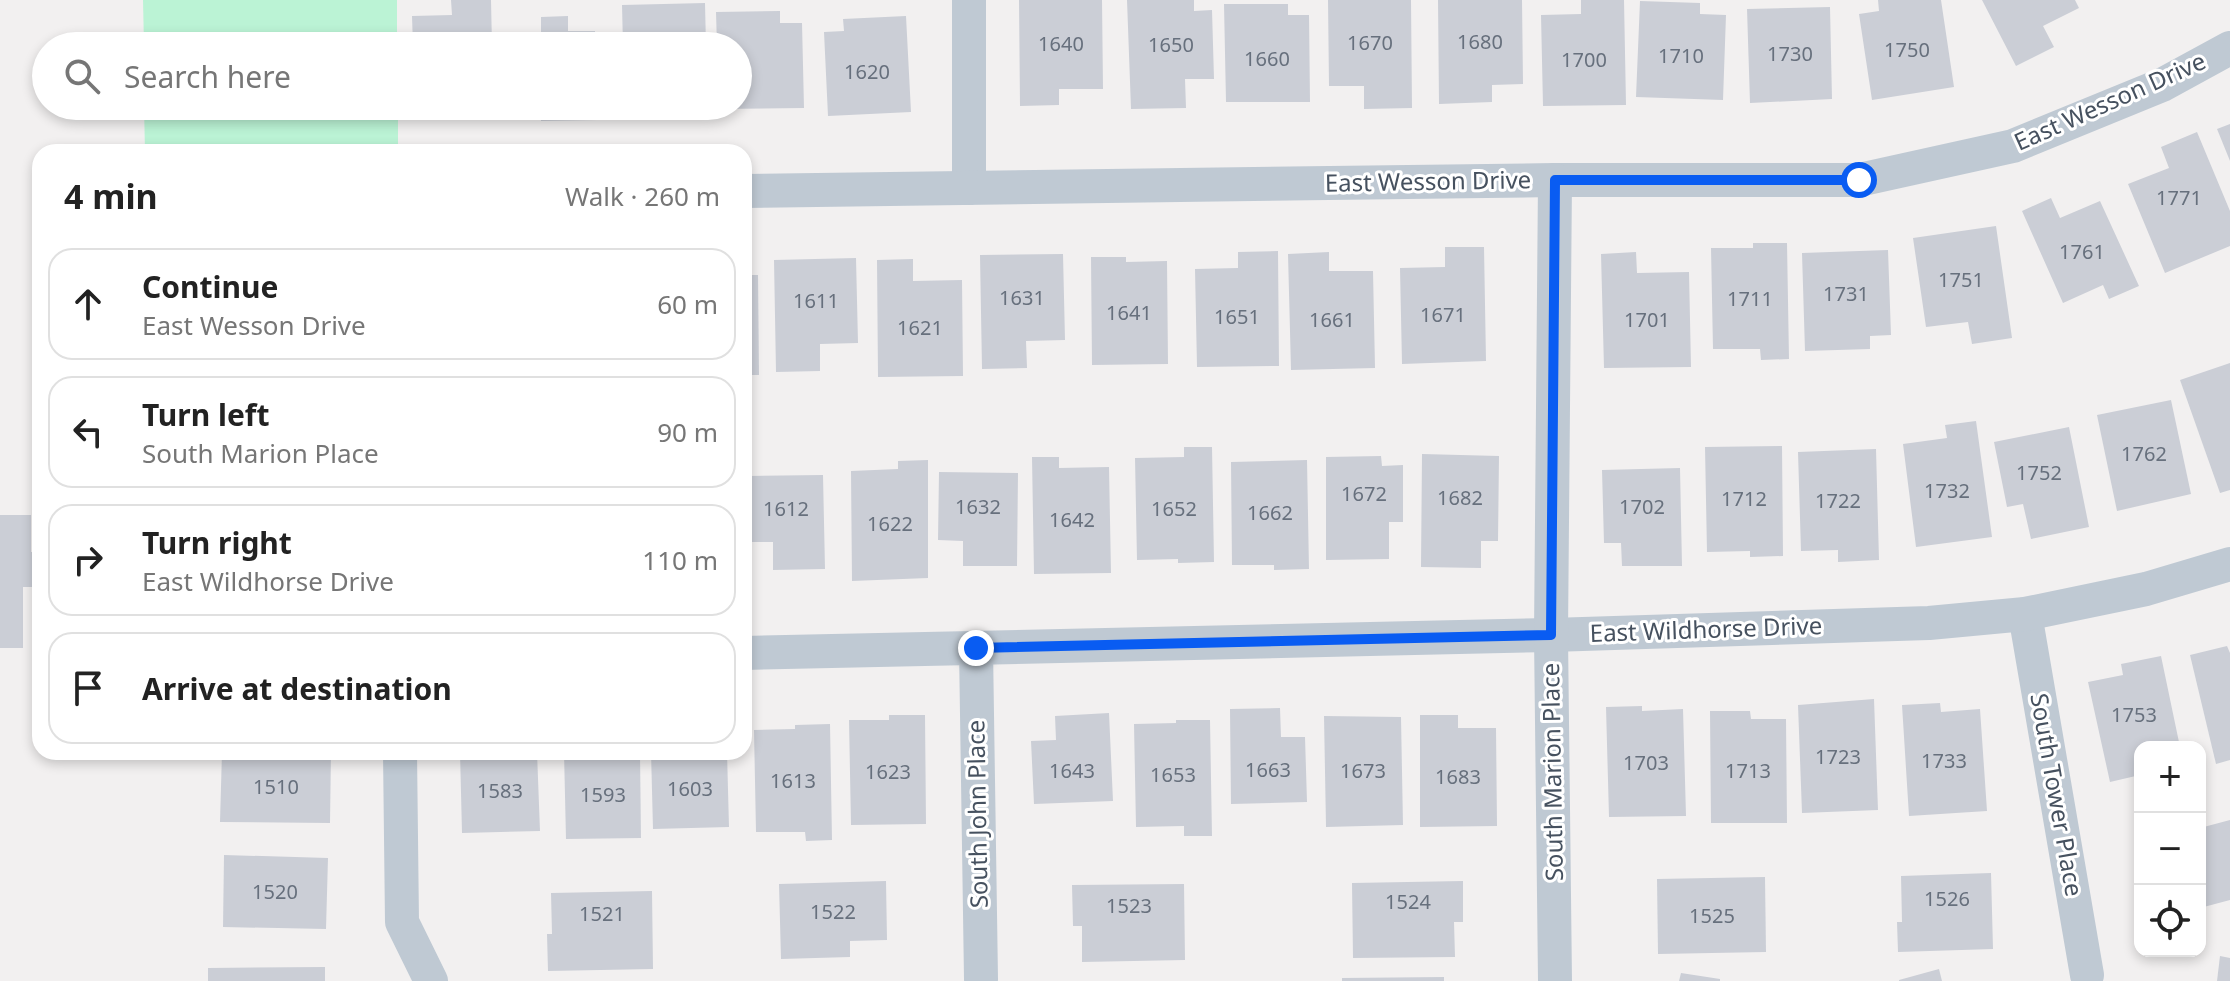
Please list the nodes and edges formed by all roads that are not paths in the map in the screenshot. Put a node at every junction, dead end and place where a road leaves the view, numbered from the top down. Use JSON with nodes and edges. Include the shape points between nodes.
{"nodes":[{"id":1,"x":969,"y":0,"type":"edge"},
{"id":2,"x":2230,"y":48,"type":"edge"},
{"id":3,"x":1555,"y":180,"type":"junction"},
{"id":4,"x":969,"y":188,"type":"junction"},
{"id":5,"x":752,"y":191,"type":"edge"},
{"id":6,"x":2230,"y":564,"type":"edge"},
{"id":7,"x":2025,"y":614,"type":"junction"},
{"id":8,"x":1551,"y":635,"type":"junction"},
{"id":9,"x":976,"y":648,"type":"junction"},
{"id":10,"x":752,"y":653,"type":"edge"},
{"id":11,"x":400,"y":760,"type":"edge"},
{"id":12,"x":2087,"y":975,"type":"dead end"},
{"id":13,"x":981,"y":979,"type":"edge"},
{"id":14,"x":431,"y":981,"type":"edge"},
{"id":15,"x":1555,"y":981,"type":"edge"}],
"edges":[{"from":1,"to":4,"type":"street"},
{"from":2,"to":3,"type":"street","name":"East Wesson Drive","via":[[2162,85],[2013,146],[1859,180]]},
{"from":3,"to":4,"type":"street","name":"East Wesson Drive"},
{"from":3,"to":8,"type":"street","name":"South Marion Place"},
{"from":4,"to":5,"type":"street","name":"East Wesson Drive"},
{"from":6,"to":7,"type":"street","name":"East Wildhorse Drive","via":[[2146,589]]},
{"from":7,"to":8,"type":"street","name":"East Wildhorse Drive","via":[[1929,623]]},
{"from":7,"to":12,"type":"street","name":"South Tower Place"},
{"from":8,"to":9,"type":"street","name":"East Wildhorse Drive"},
{"from":8,"to":15,"type":"street","name":"South Marion Place"},
{"from":9,"to":10,"type":"street","name":"East Wildhorse Drive"},
{"from":9,"to":13,"type":"street","name":"South John Place"},
{"from":11,"to":14,"type":"street","via":[[402,922]]}]}
